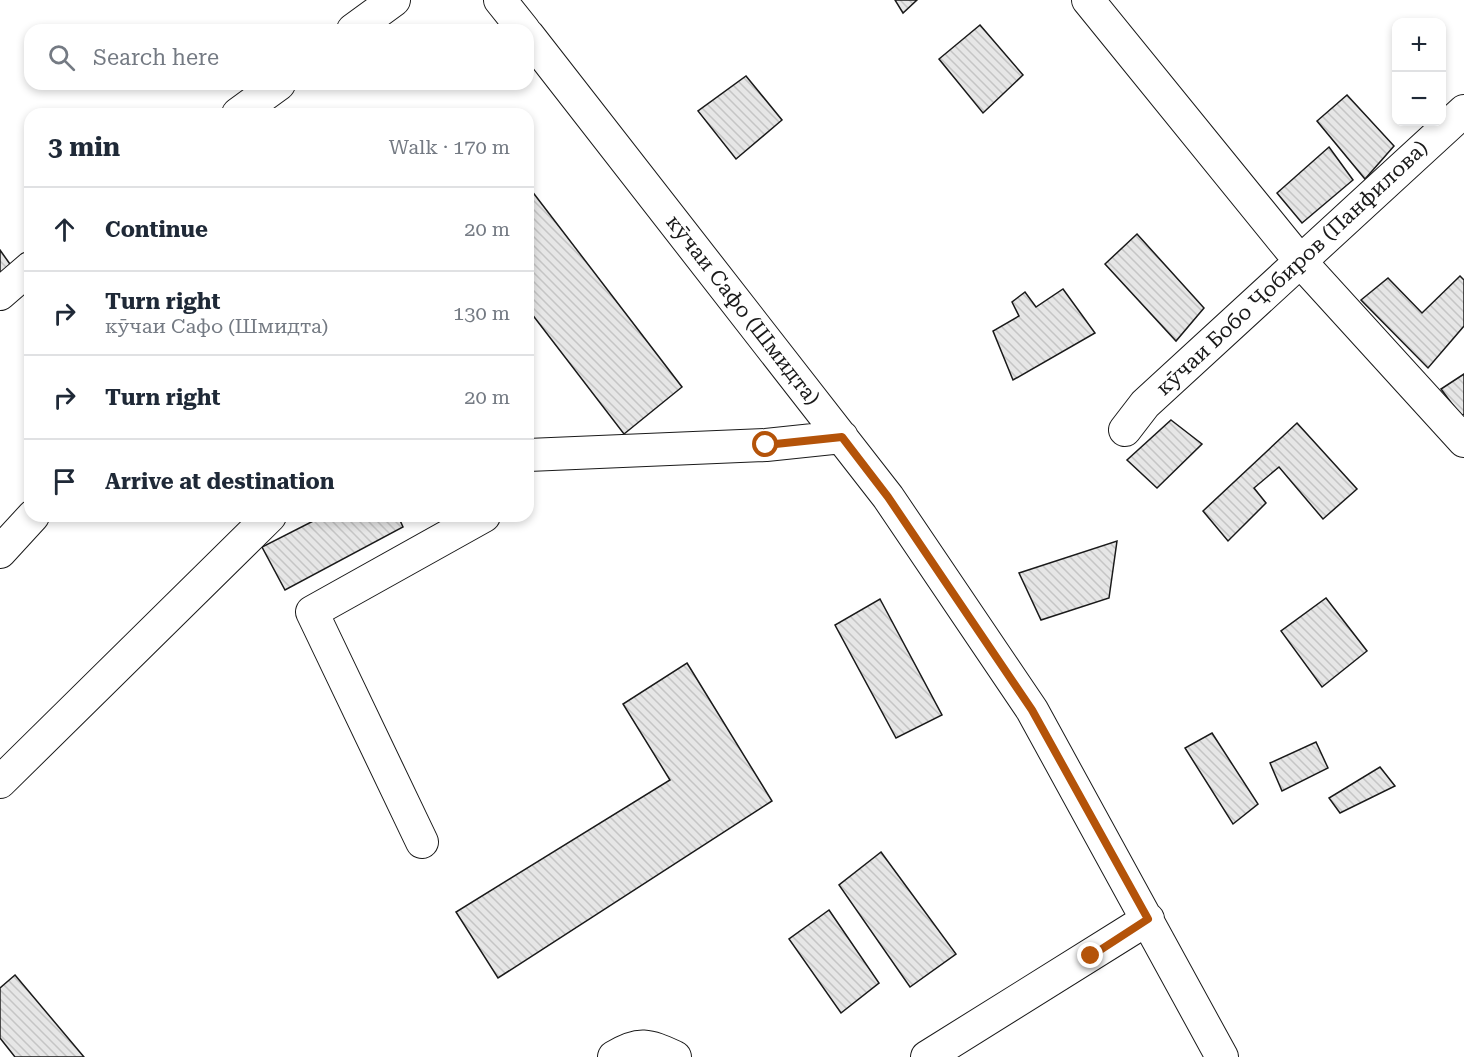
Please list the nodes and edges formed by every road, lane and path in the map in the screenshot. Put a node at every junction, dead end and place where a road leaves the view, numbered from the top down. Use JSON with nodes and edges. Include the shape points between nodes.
{"nodes":[{"id":1,"x":394,"y":0,"type":"edge"},
{"id":2,"x":500,"y":0,"type":"edge"},
{"id":3,"x":1088,"y":0,"type":"edge"},
{"id":4,"x":361,"y":24,"type":"edge"},
{"id":5,"x":519,"y":24,"type":"edge"},
{"id":6,"x":534,"y":43,"type":"edge"},
{"id":7,"x":271,"y":90,"type":"edge"},
{"id":8,"x":246,"y":108,"type":"edge"},
{"id":9,"x":1464,"y":111,"type":"edge"},
{"id":10,"x":1300,"y":261,"type":"junction"},
{"id":11,"x":24,"y":273,"type":"edge"},
{"id":12,"x":0,"y":294,"type":"edge"},
{"id":13,"x":1125,"y":430,"type":"dead end"},
{"id":14,"x":842,"y":437,"type":"junction"},
{"id":15,"x":1464,"y":441,"type":"edge"},
{"id":16,"x":534,"y":455,"type":"edge"},
{"id":17,"x":28,"y":522,"type":"edge"},
{"id":18,"x":264,"y":522,"type":"edge"},
{"id":19,"x":473,"y":522,"type":"edge"},
{"id":20,"x":0,"y":552,"type":"edge"},
{"id":21,"x":0,"y":782,"type":"edge"},
{"id":22,"x":422,"y":842,"type":"dead end"},
{"id":23,"x":1148,"y":919,"type":"junction"},
{"id":24,"x":614,"y":1057,"type":"edge"},
{"id":25,"x":675,"y":1057,"type":"edge"},
{"id":26,"x":927,"y":1057,"type":"edge"},
{"id":27,"x":1222,"y":1057,"type":"edge"}],
"edges":[{"from":1,"to":4,"type":"street"},
{"from":2,"to":5,"type":"street"},
{"from":3,"to":10,"type":"street"},
{"from":6,"to":14,"type":"street","name":"кӯчаи Сафо (Шмидта)"},
{"from":7,"to":8,"type":"street"},
{"from":9,"to":10,"type":"street","name":"кӯчаи Бобо Ҷобиров (Панфилова)"},
{"from":10,"to":13,"type":"street","name":"кӯчаи Бобо Ҷобиров (Панфилова)","via":[[1145,404]]},
{"from":10,"to":15,"type":"street"},
{"from":11,"to":12,"type":"street"},
{"from":14,"to":16,"type":"street","via":[[766,445]]},
{"from":14,"to":23,"type":"street","name":"кӯчаи Сафо (Шмидта)","via":[[888,497],[1032,710]]},
{"from":17,"to":20,"type":"street"},
{"from":18,"to":21,"type":"street"},
{"from":19,"to":22,"type":"street","via":[[312,612]]},
{"from":23,"to":26,"type":"street"},
{"from":23,"to":27,"type":"street","name":"кӯчаи Сафо (Шмидта)"},
{"from":24,"to":25,"type":"street","via":[[633,1046],[655,1048]]}]}
